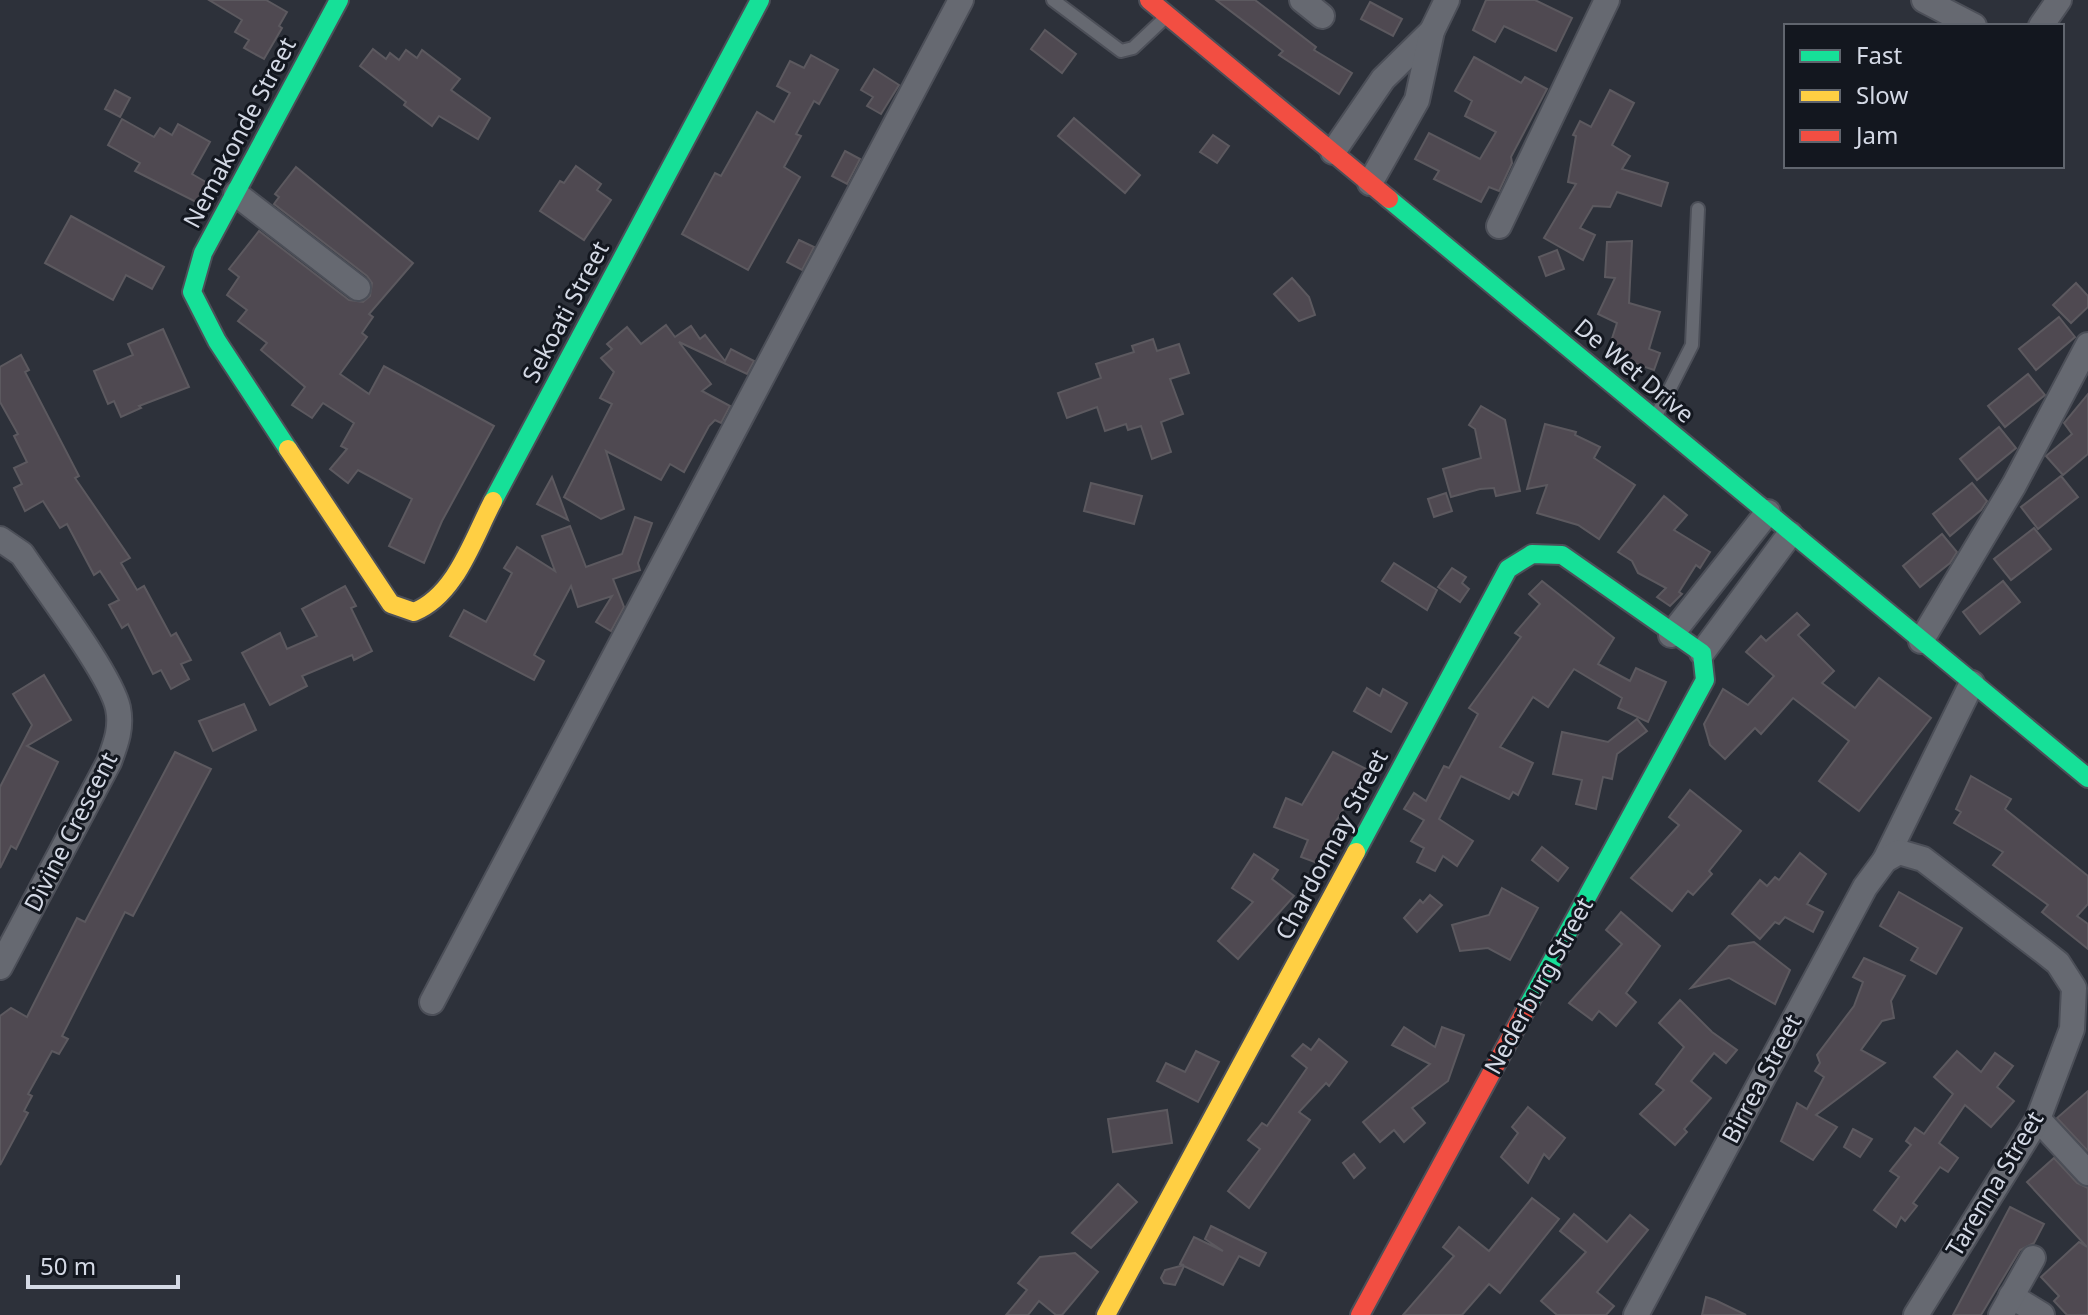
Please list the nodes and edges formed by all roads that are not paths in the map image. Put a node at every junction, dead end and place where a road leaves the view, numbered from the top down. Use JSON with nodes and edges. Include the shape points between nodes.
{"nodes":[{"id":1,"x":339,"y":0,"type":"edge"},
{"id":2,"x":760,"y":0,"type":"edge"},
{"id":3,"x":961,"y":0,"type":"edge"},
{"id":4,"x":1053,"y":0,"type":"edge"},
{"id":5,"x":1149,"y":0,"type":"edge"},
{"id":6,"x":1302,"y":0,"type":"edge"},
{"id":7,"x":1447,"y":0,"type":"edge"},
{"id":8,"x":1607,"y":0,"type":"edge"},
{"id":9,"x":1924,"y":0,"type":"edge"},
{"id":10,"x":2059,"y":0,"type":"edge"},
{"id":11,"x":1168,"y":15,"type":"junction"},
{"id":12,"x":1322,"y":16,"type":"dead end"},
{"id":13,"x":1970,"y":24,"type":"edge"},
{"id":14,"x":2042,"y":24,"type":"edge"},
{"id":15,"x":1432,"y":31,"type":"junction"},
{"id":16,"x":1333,"y":152,"type":"junction"},
{"id":17,"x":1370,"y":183,"type":"junction"},
{"id":18,"x":236,"y":194,"type":"junction"},
{"id":19,"x":1698,"y":209,"type":"dead end"},
{"id":20,"x":1499,"y":226,"type":"dead end"},
{"id":21,"x":358,"y":288,"type":"dead end"},
{"id":22,"x":192,"y":292,"type":"joint"},
{"id":23,"x":2088,"y":345,"type":"edge"},
{"id":24,"x":1654,"y":419,"type":"junction"},
{"id":25,"x":1768,"y":512,"type":"junction"},
{"id":26,"x":1790,"y":534,"type":"junction"},
{"id":27,"x":0,"y":539,"type":"edge"},
{"id":28,"x":1671,"y":635,"type":"junction"},
{"id":29,"x":1921,"y":641,"type":"junction"},
{"id":30,"x":1702,"y":653,"type":"junction"},
{"id":31,"x":1972,"y":683,"type":"junction"},
{"id":32,"x":2081,"y":768,"type":"edge"},
{"id":33,"x":1892,"y":856,"type":"junction"},
{"id":34,"x":0,"y":967,"type":"edge"},
{"id":35,"x":432,"y":1002,"type":"dead end"},
{"id":36,"x":2038,"y":1119,"type":"junction"},
{"id":37,"x":2088,"y":1173,"type":"edge"},
{"id":38,"x":2033,"y":1258,"type":"dead end"},
{"id":39,"x":2006,"y":1305,"type":"edge"},
{"id":40,"x":1106,"y":1315,"type":"edge"},
{"id":41,"x":1360,"y":1315,"type":"edge"},
{"id":42,"x":1636,"y":1315,"type":"edge"},
{"id":43,"x":1916,"y":1315,"type":"edge"},
{"id":44,"x":2042,"y":1315,"type":"edge"}],
"edges":[{"from":1,"to":18,"type":"street","name":"Nemakonde Street"},
{"from":2,"to":22,"type":"street","name":"Sekoati Street","via":[[443,594],[429,606],[414,612],[391,604],[217,341]]},
{"from":3,"to":35,"type":"street"},
{"from":4,"to":11,"type":"lane","via":[[1121,51],[1133,48]]},
{"from":5,"to":11,"type":"street","name":"De Wet Drive"},
{"from":6,"to":12,"type":"street"},
{"from":7,"to":15,"type":"street"},
{"from":8,"to":20,"type":"street"},
{"from":9,"to":13,"type":"street"},
{"from":10,"to":14,"type":"street"},
{"from":11,"to":16,"type":"street","name":"De Wet Drive"},
{"from":15,"to":16,"type":"street","via":[[1383,79]]},
{"from":15,"to":17,"type":"street","via":[[1417,100]]},
{"from":16,"to":17,"type":"street","name":"De Wet Drive"},
{"from":17,"to":24,"type":"street","name":"De Wet Drive"},
{"from":18,"to":21,"type":"street"},
{"from":18,"to":22,"type":"street","name":"Nemakonde Street","via":[[203,253]]},
{"from":19,"to":24,"type":"lane","via":[[1692,345]]},
{"from":23,"to":29,"type":"street","via":[[2014,485]]},
{"from":24,"to":25,"type":"street","name":"De Wet Drive"},
{"from":25,"to":26,"type":"street","name":"De Wet Drive"},
{"from":25,"to":28,"type":"street"},
{"from":26,"to":29,"type":"street","name":"De Wet Drive"},
{"from":26,"to":30,"type":"street"},
{"from":27,"to":34,"type":"street","name":"Divine Crescent","via":[[22,554],[114,694],[119,722],[109,762]]},
{"from":28,"to":30,"type":"street"},
{"from":28,"to":40,"type":"street","name":"Chardonnay Street","via":[[1562,555],[1532,554],[1508,569]]},
{"from":29,"to":31,"type":"street","name":"De Wet Drive"},
{"from":30,"to":41,"type":"street","name":"Nederburg Street","via":[[1705,680]]},
{"from":31,"to":32,"type":"street","name":"De Wet Drive"},
{"from":31,"to":33,"type":"street","name":"Birrea Street"},
{"from":33,"to":36,"type":"street","name":"Tarenna Street","via":[[1910,853],[1935,866],[2043,951],[2070,981],[2072,1029]]},
{"from":33,"to":42,"type":"street","name":"Birrea Street","via":[[1865,887]]},
{"from":36,"to":37,"type":"street"},
{"from":36,"to":43,"type":"street","name":"Tarenna Street"},
{"from":38,"to":39,"type":"street"},
{"from":39,"to":44,"type":"street"}]}
